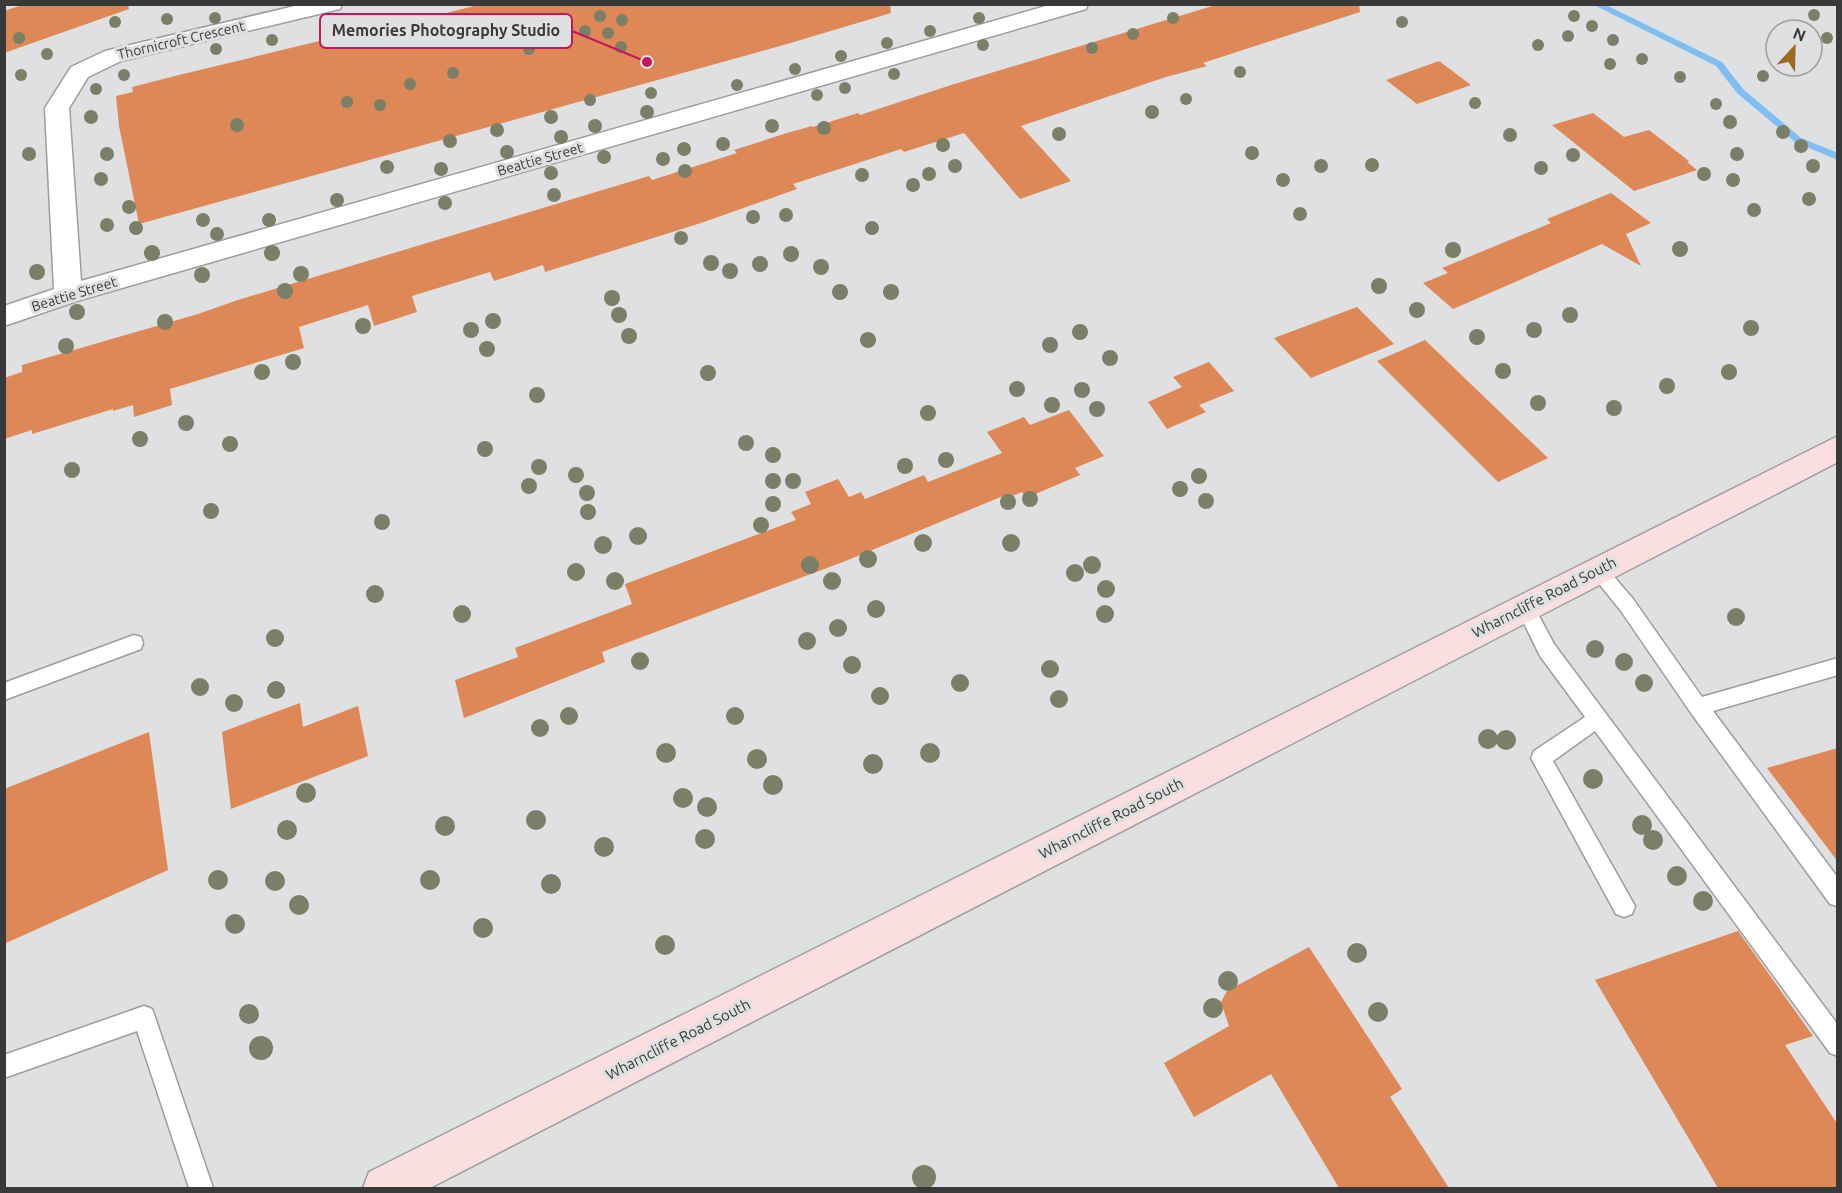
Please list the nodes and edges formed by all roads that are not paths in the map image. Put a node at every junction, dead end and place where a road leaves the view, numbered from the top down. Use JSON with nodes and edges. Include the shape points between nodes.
{"nodes":[{"id":1,"x":332,"y":4,"type":"edge"},
{"id":2,"x":1077,"y":4,"type":"edge"},
{"id":3,"x":68,"y":294,"type":"junction"},
{"id":4,"x":4,"y":316,"type":"edge"},
{"id":5,"x":1838,"y":448,"type":"edge"},
{"id":6,"x":1598,"y":570,"type":"junction"},
{"id":7,"x":1525,"y":607,"type":"junction"},
{"id":8,"x":134,"y":643,"type":"dead end"},
{"id":9,"x":1838,"y":666,"type":"edge"},
{"id":10,"x":4,"y":692,"type":"edge"},
{"id":11,"x":1698,"y":707,"type":"junction"},
{"id":12,"x":1597,"y":718,"type":"junction"},
{"id":13,"x":1838,"y":896,"type":"edge"},
{"id":14,"x":1624,"y":906,"type":"dead end"},
{"id":15,"x":1838,"y":1045,"type":"edge"},
{"id":16,"x":4,"y":1067,"type":"edge"},
{"id":17,"x":201,"y":1188,"type":"edge"},
{"id":18,"x":385,"y":1188,"type":"edge"}],
"edges":[{"from":1,"to":3,"type":"street","name":"Thornicroft Crescent","via":[[113,56],[79,72],[57,108]]},
{"from":2,"to":3,"type":"street","name":"Beattie Street"},
{"from":3,"to":4,"type":"street","name":"Beattie Street"},
{"from":5,"to":6,"type":"main road","name":"Wharncliffe Road South"},
{"from":6,"to":7,"type":"main road","name":"Wharncliffe Road South"},
{"from":6,"to":11,"type":"lane","via":[[1628,605]]},
{"from":7,"to":12,"type":"lane","via":[[1547,650]]},
{"from":7,"to":18,"type":"main road","name":"Wharncliffe Road South"},
{"from":8,"to":10,"type":"lane"},
{"from":9,"to":11,"type":"lane"},
{"from":11,"to":13,"type":"lane"},
{"from":12,"to":14,"type":"lane","via":[[1541,758]]},
{"from":12,"to":15,"type":"lane"},
{"from":16,"to":17,"type":"lane","via":[[144,1017]]}]}
